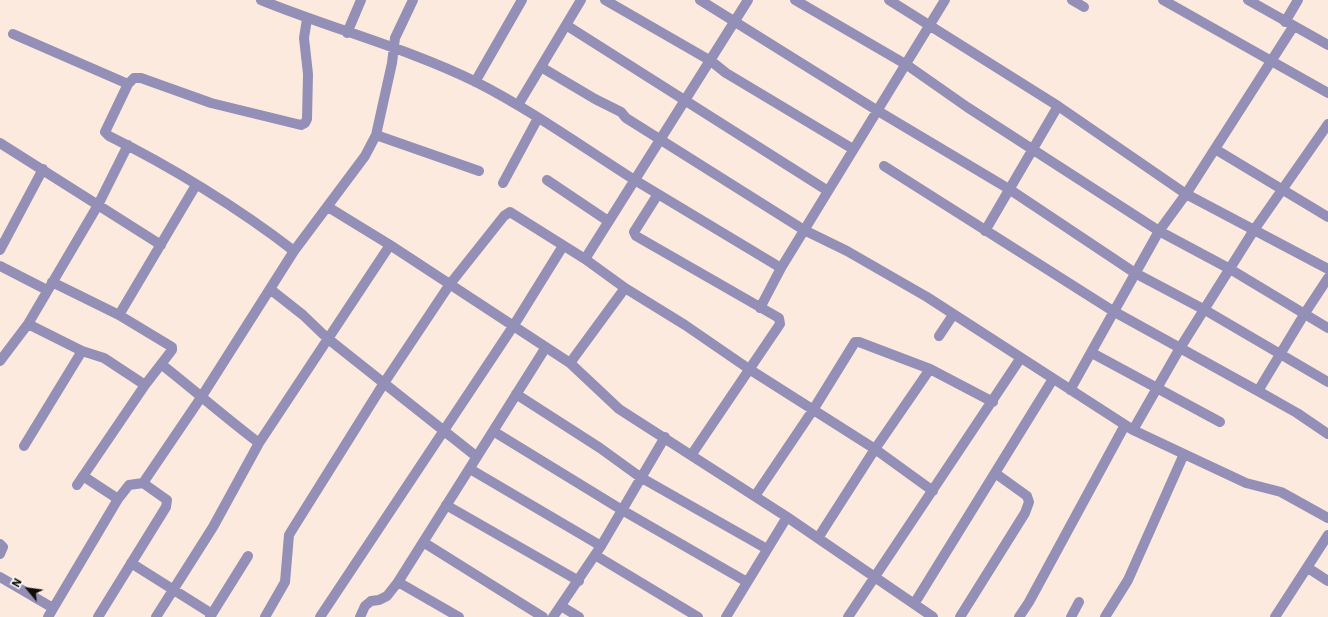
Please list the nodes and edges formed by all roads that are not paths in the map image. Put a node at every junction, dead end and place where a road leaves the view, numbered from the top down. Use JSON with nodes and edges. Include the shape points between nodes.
{"nodes":[{"id":1,"x":261,"y":0,"type":"edge"},
{"id":2,"x":361,"y":0,"type":"edge"},
{"id":3,"x":413,"y":0,"type":"edge"},
{"id":4,"x":522,"y":0,"type":"edge"},
{"id":5,"x":581,"y":0,"type":"edge"},
{"id":6,"x":605,"y":0,"type":"edge"},
{"id":7,"x":700,"y":0,"type":"edge"},
{"id":8,"x":748,"y":0,"type":"edge"},
{"id":9,"x":795,"y":0,"type":"edge"},
{"id":10,"x":889,"y":0,"type":"edge"},
{"id":11,"x":945,"y":0,"type":"edge"},
{"id":12,"x":1072,"y":0,"type":"edge"},
{"id":13,"x":1162,"y":0,"type":"edge"},
{"id":14,"x":1248,"y":0,"type":"edge"},
{"id":15,"x":1298,"y":0,"type":"edge"},
{"id":16,"x":1084,"y":7,"type":"dead end"},
{"id":17,"x":307,"y":19,"type":"junction"},
{"id":18,"x":735,"y":22,"type":"junction"},
{"id":19,"x":1289,"y":24,"type":"junction"},
{"id":20,"x":566,"y":25,"type":"junction"},
{"id":21,"x":929,"y":25,"type":"junction"},
{"id":22,"x":347,"y":33,"type":"junction"},
{"id":23,"x":13,"y":34,"type":"dead end"},
{"id":24,"x":1328,"y":45,"type":"edge"},
{"id":25,"x":394,"y":48,"type":"junction"},
{"id":26,"x":711,"y":61,"type":"junction"},
{"id":27,"x":1270,"y":61,"type":"junction"},
{"id":28,"x":907,"y":65,"type":"junction"},
{"id":29,"x":541,"y":67,"type":"junction"},
{"id":30,"x":475,"y":82,"type":"junction"},
{"id":31,"x":128,"y":84,"type":"junction"},
{"id":32,"x":1328,"y":93,"type":"edge"},
{"id":33,"x":686,"y":100,"type":"junction"},
{"id":34,"x":518,"y":105,"type":"junction"},
{"id":35,"x":1058,"y":106,"type":"junction"},
{"id":36,"x":878,"y":111,"type":"junction"},
{"id":37,"x":538,"y":118,"type":"junction"},
{"id":38,"x":1328,"y":124,"type":"edge"},
{"id":39,"x":376,"y":135,"type":"junction"},
{"id":40,"x":660,"y":141,"type":"junction"},
{"id":41,"x":0,"y":143,"type":"edge"},
{"id":42,"x":128,"y":145,"type":"junction"},
{"id":43,"x":853,"y":149,"type":"junction"},
{"id":44,"x":1033,"y":149,"type":"junction"},
{"id":45,"x":1215,"y":149,"type":"junction"},
{"id":46,"x":884,"y":166,"type":"dead end"},
{"id":47,"x":43,"y":169,"type":"junction"},
{"id":48,"x":479,"y":170,"type":"dead end"},
{"id":49,"x":547,"y":180,"type":"dead end"},
{"id":50,"x":635,"y":180,"type":"junction"},
{"id":51,"x":503,"y":183,"type":"dead end"},
{"id":52,"x":196,"y":185,"type":"junction"},
{"id":53,"x":1009,"y":189,"type":"junction"},
{"id":54,"x":1284,"y":189,"type":"junction"},
{"id":55,"x":828,"y":191,"type":"junction"},
{"id":56,"x":658,"y":194,"type":"junction"},
{"id":57,"x":1186,"y":194,"type":"junction"},
{"id":58,"x":98,"y":204,"type":"junction"},
{"id":59,"x":328,"y":207,"type":"junction"},
{"id":60,"x":1328,"y":217,"type":"edge"},
{"id":61,"x":608,"y":221,"type":"junction"},
{"id":62,"x":804,"y":230,"type":"junction"},
{"id":63,"x":1254,"y":230,"type":"junction"},
{"id":64,"x":985,"y":231,"type":"junction"},
{"id":65,"x":1159,"y":231,"type":"junction"},
{"id":66,"x":161,"y":245,"type":"junction"},
{"id":67,"x":390,"y":245,"type":"junction"},
{"id":68,"x":563,"y":246,"type":"junction"},
{"id":69,"x":0,"y":250,"type":"edge"},
{"id":70,"x":294,"y":251,"type":"junction"},
{"id":71,"x":585,"y":260,"type":"junction"},
{"id":72,"x":0,"y":266,"type":"edge"},
{"id":73,"x":781,"y":268,"type":"junction"},
{"id":74,"x":1328,"y":268,"type":"edge"},
{"id":75,"x":1230,"y":269,"type":"junction"},
{"id":76,"x":1135,"y":273,"type":"junction"},
{"id":77,"x":1328,"y":278,"type":"edge"},
{"id":78,"x":450,"y":284,"type":"junction"},
{"id":79,"x":50,"y":286,"type":"junction"},
{"id":80,"x":625,"y":288,"type":"junction"},
{"id":81,"x":270,"y":289,"type":"junction"},
{"id":82,"x":760,"y":308,"type":"junction"},
{"id":83,"x":1205,"y":310,"type":"junction"},
{"id":84,"x":1113,"y":311,"type":"junction"},
{"id":85,"x":1305,"y":313,"type":"junction"},
{"id":86,"x":119,"y":315,"type":"junction"},
{"id":87,"x":953,"y":315,"type":"junction"},
{"id":88,"x":28,"y":324,"type":"junction"},
{"id":89,"x":514,"y":325,"type":"junction"},
{"id":90,"x":1328,"y":328,"type":"edge"},
{"id":91,"x":939,"y":336,"type":"dead end"},
{"id":92,"x":328,"y":338,"type":"junction"},
{"id":93,"x":546,"y":347,"type":"junction"},
{"id":94,"x":1180,"y":348,"type":"junction"},
{"id":95,"x":82,"y":351,"type":"junction"},
{"id":96,"x":1092,"y":352,"type":"junction"},
{"id":97,"x":1281,"y":354,"type":"junction"},
{"id":98,"x":1020,"y":359,"type":"junction"},
{"id":99,"x":0,"y":361,"type":"edge"},
{"id":100,"x":570,"y":363,"type":"junction"},
{"id":101,"x":161,"y":364,"type":"junction"},
{"id":102,"x":749,"y":369,"type":"junction"},
{"id":103,"x":930,"y":369,"type":"junction"},
{"id":104,"x":1053,"y":379,"type":"junction"},
{"id":105,"x":1328,"y":382,"type":"edge"},
{"id":106,"x":384,"y":384,"type":"junction"},
{"id":107,"x":145,"y":385,"type":"junction"},
{"id":108,"x":1156,"y":388,"type":"junction"},
{"id":109,"x":1070,"y":390,"type":"junction"},
{"id":110,"x":1258,"y":391,"type":"junction"},
{"id":111,"x":516,"y":394,"type":"junction"},
{"id":112,"x":202,"y":396,"type":"junction"},
{"id":113,"x":993,"y":402,"type":"junction"},
{"id":114,"x":813,"y":410,"type":"junction"},
{"id":115,"x":1220,"y":422,"type":"dead end"},
{"id":116,"x":1129,"y":427,"type":"junction"},
{"id":117,"x":445,"y":429,"type":"junction"},
{"id":118,"x":493,"y":431,"type":"junction"},
{"id":119,"x":1328,"y":434,"type":"edge"},
{"id":120,"x":665,"y":437,"type":"junction"},
{"id":121,"x":259,"y":443,"type":"junction"},
{"id":122,"x":24,"y":446,"type":"dead end"},
{"id":123,"x":875,"y":449,"type":"junction"},
{"id":124,"x":692,"y":454,"type":"junction"},
{"id":125,"x":1184,"y":454,"type":"junction"},
{"id":126,"x":478,"y":457,"type":"junction"},
{"id":127,"x":470,"y":469,"type":"junction"},
{"id":128,"x":995,"y":473,"type":"junction"},
{"id":129,"x":640,"y":477,"type":"junction"},
{"id":130,"x":143,"y":482,"type":"junction"},
{"id":131,"x":933,"y":491,"type":"junction"},
{"id":132,"x":755,"y":496,"type":"junction"},
{"id":133,"x":118,"y":498,"type":"junction"},
{"id":134,"x":446,"y":505,"type":"junction"},
{"id":135,"x":622,"y":510,"type":"junction"},
{"id":136,"x":787,"y":517,"type":"junction"},
{"id":137,"x":1328,"y":518,"type":"edge"},
{"id":138,"x":1328,"y":535,"type":"edge"},
{"id":139,"x":818,"y":538,"type":"junction"},
{"id":140,"x":423,"y":542,"type":"junction"},
{"id":141,"x":0,"y":544,"type":"edge"},
{"id":142,"x":601,"y":546,"type":"junction"},
{"id":143,"x":767,"y":549,"type":"junction"},
{"id":144,"x":0,"y":554,"type":"edge"},
{"id":145,"x":595,"y":555,"type":"junction"},
{"id":146,"x":248,"y":556,"type":"dead end"},
{"id":147,"x":131,"y":563,"type":"junction"},
{"id":148,"x":1308,"y":568,"type":"junction"},
{"id":149,"x":875,"y":576,"type":"junction"},
{"id":150,"x":0,"y":577,"type":"edge"},
{"id":151,"x":579,"y":581,"type":"junction"},
{"id":152,"x":1328,"y":581,"type":"edge"},
{"id":153,"x":398,"y":582,"type":"junction"},
{"id":154,"x":747,"y":582,"type":"junction"},
{"id":155,"x":173,"y":590,"type":"junction"},
{"id":156,"x":1079,"y":602,"type":"dead end"},
{"id":157,"x":914,"y":604,"type":"junction"},
{"id":158,"x":561,"y":606,"type":"junction"},
{"id":159,"x":50,"y":613,"type":"edge"},
{"id":160,"x":211,"y":616,"type":"edge"},
{"id":161,"x":364,"y":616,"type":"edge"},
{"id":162,"x":98,"y":617,"type":"edge"},
{"id":163,"x":156,"y":617,"type":"edge"},
{"id":164,"x":265,"y":617,"type":"edge"},
{"id":165,"x":320,"y":617,"type":"edge"},
{"id":166,"x":459,"y":617,"type":"edge"},
{"id":167,"x":543,"y":617,"type":"edge"},
{"id":168,"x":554,"y":617,"type":"edge"},
{"id":169,"x":579,"y":617,"type":"edge"},
{"id":170,"x":698,"y":617,"type":"edge"},
{"id":171,"x":726,"y":617,"type":"edge"},
{"id":172,"x":848,"y":617,"type":"edge"},
{"id":173,"x":933,"y":617,"type":"edge"},
{"id":174,"x":960,"y":617,"type":"edge"},
{"id":175,"x":1019,"y":617,"type":"edge"},
{"id":176,"x":1071,"y":617,"type":"edge"},
{"id":177,"x":1105,"y":617,"type":"edge"},
{"id":178,"x":1275,"y":617,"type":"edge"}],
"edges":[{"from":1,"to":17,"type":"street"},
{"from":2,"to":22,"type":"street"},
{"from":3,"to":25,"type":"street","via":[[395,38]]},
{"from":4,"to":30,"type":"street"},
{"from":5,"to":20,"type":"street"},
{"from":6,"to":26,"type":"street"},
{"from":7,"to":18,"type":"street"},
{"from":8,"to":18,"type":"street"},
{"from":9,"to":28,"type":"street"},
{"from":10,"to":21,"type":"street"},
{"from":11,"to":21,"type":"street"},
{"from":12,"to":16,"type":"street"},
{"from":13,"to":27,"type":"street"},
{"from":14,"to":19,"type":"street"},
{"from":15,"to":19,"type":"street"},
{"from":17,"to":22,"type":"street"},
{"from":17,"to":31,"type":"street","via":[[304,38],[308,74],[306,119],[301,126],[211,103],[141,78],[134,78]]},
{"from":18,"to":26,"type":"street"},
{"from":18,"to":36,"type":"street"},
{"from":19,"to":24,"type":"street"},
{"from":19,"to":27,"type":"street"},
{"from":20,"to":29,"type":"street"},
{"from":20,"to":33,"type":"street"},
{"from":21,"to":28,"type":"street"},
{"from":21,"to":35,"type":"street"},
{"from":22,"to":25,"type":"street"},
{"from":23,"to":31,"type":"street"},
{"from":25,"to":30,"type":"street"},
{"from":25,"to":39,"type":"street"},
{"from":26,"to":33,"type":"street"},
{"from":26,"to":43,"type":"street","via":[[726,73]]},
{"from":27,"to":32,"type":"street"},
{"from":27,"to":45,"type":"street"},
{"from":28,"to":36,"type":"street"},
{"from":28,"to":44,"type":"street"},
{"from":29,"to":34,"type":"street"},
{"from":29,"to":40,"type":"street","via":[[595,100],[621,112]]},
{"from":30,"to":34,"type":"street"},
{"from":31,"to":42,"type":"street","via":[[106,132]]},
{"from":33,"to":40,"type":"street"},
{"from":33,"to":55,"type":"street"},
{"from":34,"to":37,"type":"street"},
{"from":35,"to":44,"type":"street"},
{"from":35,"to":57,"type":"street"},
{"from":36,"to":43,"type":"street"},
{"from":36,"to":53,"type":"street"},
{"from":37,"to":50,"type":"street"},
{"from":37,"to":51,"type":"street"},
{"from":38,"to":54,"type":"street"},
{"from":39,"to":48,"type":"street"},
{"from":39,"to":59,"type":"street","via":[[365,156]]},
{"from":40,"to":50,"type":"street"},
{"from":40,"to":62,"type":"street"},
{"from":41,"to":47,"type":"street"},
{"from":42,"to":52,"type":"street"},
{"from":42,"to":58,"type":"street"},
{"from":43,"to":55,"type":"street"},
{"from":44,"to":53,"type":"street"},
{"from":44,"to":65,"type":"street"},
{"from":45,"to":54,"type":"street"},
{"from":45,"to":57,"type":"street"},
{"from":46,"to":64,"type":"street"},
{"from":47,"to":58,"type":"street"},
{"from":47,"to":69,"type":"street"},
{"from":49,"to":61,"type":"street"},
{"from":50,"to":56,"type":"street"},
{"from":50,"to":61,"type":"street"},
{"from":52,"to":66,"type":"street"},
{"from":52,"to":70,"type":"street","via":[[265,229]]},
{"from":53,"to":64,"type":"street"},
{"from":53,"to":76,"type":"street"},
{"from":54,"to":60,"type":"street"},
{"from":54,"to":63,"type":"street"},
{"from":55,"to":62,"type":"street"},
{"from":56,"to":73,"type":"street"},
{"from":56,"to":82,"type":"street","via":[[634,232],[636,236]]},
{"from":57,"to":63,"type":"street"},
{"from":57,"to":65,"type":"street"},
{"from":58,"to":66,"type":"street"},
{"from":58,"to":79,"type":"street"},
{"from":59,"to":67,"type":"street"},
{"from":59,"to":70,"type":"street"},
{"from":61,"to":71,"type":"street"},
{"from":62,"to":73,"type":"street"},
{"from":62,"to":87,"type":"street","via":[[847,251]]},
{"from":63,"to":74,"type":"street"},
{"from":63,"to":75,"type":"street"},
{"from":64,"to":84,"type":"street"},
{"from":65,"to":75,"type":"street"},
{"from":65,"to":76,"type":"street"},
{"from":66,"to":86,"type":"street"},
{"from":67,"to":78,"type":"street"},
{"from":67,"to":92,"type":"street"},
{"from":68,"to":71,"type":"street"},
{"from":68,"to":78,"type":"street","via":[[510,212],[504,216]]},
{"from":68,"to":89,"type":"street"},
{"from":70,"to":81,"type":"street"},
{"from":71,"to":80,"type":"street"},
{"from":72,"to":79,"type":"street"},
{"from":73,"to":82,"type":"street"},
{"from":75,"to":83,"type":"street"},
{"from":75,"to":85,"type":"street"},
{"from":76,"to":83,"type":"street"},
{"from":76,"to":84,"type":"street"},
{"from":77,"to":85,"type":"street"},
{"from":78,"to":89,"type":"street"},
{"from":78,"to":106,"type":"street"},
{"from":79,"to":86,"type":"street"},
{"from":79,"to":88,"type":"street"},
{"from":80,"to":100,"type":"street"},
{"from":80,"to":102,"type":"street","via":[[686,325]]},
{"from":81,"to":92,"type":"street"},
{"from":81,"to":112,"type":"street"},
{"from":82,"to":102,"type":"street","via":[[779,318],[780,324]]},
{"from":83,"to":94,"type":"street"},
{"from":83,"to":97,"type":"street"},
{"from":84,"to":94,"type":"street"},
{"from":84,"to":96,"type":"street"},
{"from":85,"to":90,"type":"street"},
{"from":85,"to":97,"type":"street"},
{"from":86,"to":101,"type":"street","via":[[172,347]]},
{"from":87,"to":91,"type":"street"},
{"from":87,"to":98,"type":"street"},
{"from":88,"to":95,"type":"street"},
{"from":88,"to":99,"type":"street"},
{"from":89,"to":93,"type":"street"},
{"from":89,"to":117,"type":"street"},
{"from":92,"to":106,"type":"street"},
{"from":92,"to":121,"type":"street"},
{"from":93,"to":100,"type":"street"},
{"from":93,"to":111,"type":"street"},
{"from":94,"to":108,"type":"street"},
{"from":94,"to":110,"type":"street"},
{"from":95,"to":107,"type":"street","via":[[104,358]]},
{"from":95,"to":122,"type":"street"},
{"from":96,"to":108,"type":"street"},
{"from":96,"to":109,"type":"street"},
{"from":97,"to":105,"type":"street"},
{"from":97,"to":110,"type":"street"},
{"from":98,"to":104,"type":"street"},
{"from":98,"to":113,"type":"street"},
{"from":100,"to":120,"type":"street","via":[[619,409]]},
{"from":101,"to":107,"type":"street"},
{"from":101,"to":112,"type":"street"},
{"from":102,"to":114,"type":"street"},
{"from":102,"to":124,"type":"street"},
{"from":103,"to":113,"type":"street"},
{"from":103,"to":114,"type":"street","via":[[855,342]]},
{"from":103,"to":123,"type":"street"},
{"from":104,"to":109,"type":"street"},
{"from":104,"to":128,"type":"street"},
{"from":106,"to":117,"type":"street"},
{"from":106,"to":164,"type":"street","via":[[289,535],[285,582]]},
{"from":107,"to":133,"type":"street","via":[[80,480]]},
{"from":108,"to":115,"type":"street"},
{"from":108,"to":116,"type":"street"},
{"from":109,"to":116,"type":"street"},
{"from":110,"to":119,"type":"street"},
{"from":111,"to":118,"type":"street"},
{"from":111,"to":129,"type":"street"},
{"from":112,"to":121,"type":"street","via":[[218,412]]},
{"from":112,"to":130,"type":"street"},
{"from":113,"to":131,"type":"street"},
{"from":114,"to":123,"type":"street"},
{"from":114,"to":132,"type":"street"},
{"from":116,"to":125,"type":"street"},
{"from":116,"to":175,"type":"street"},
{"from":117,"to":126,"type":"street"},
{"from":117,"to":165,"type":"street"},
{"from":118,"to":126,"type":"street"},
{"from":118,"to":135,"type":"street"},
{"from":120,"to":124,"type":"street"},
{"from":120,"to":129,"type":"street"},
{"from":121,"to":155,"type":"street","via":[[213,527]]},
{"from":123,"to":131,"type":"street"},
{"from":123,"to":139,"type":"street"},
{"from":124,"to":132,"type":"street"},
{"from":125,"to":137,"type":"street","via":[[1246,483],[1281,492]]},
{"from":125,"to":177,"type":"street","via":[[1128,580]]},
{"from":126,"to":127,"type":"street"},
{"from":127,"to":134,"type":"street"},
{"from":127,"to":142,"type":"street"},
{"from":128,"to":157,"type":"street"},
{"from":128,"to":174,"type":"street","via":[[1027,496],[1028,502],[1025,513]]},
{"from":129,"to":135,"type":"street"},
{"from":129,"to":143,"type":"street"},
{"from":130,"to":133,"type":"street","via":[[129,485]]},
{"from":130,"to":147,"type":"street","via":[[166,500],[166,507]]},
{"from":131,"to":149,"type":"street"},
{"from":132,"to":136,"type":"street"},
{"from":133,"to":159,"type":"street"},
{"from":134,"to":140,"type":"street"},
{"from":134,"to":151,"type":"street"},
{"from":135,"to":142,"type":"street"},
{"from":135,"to":154,"type":"street"},
{"from":136,"to":139,"type":"street"},
{"from":136,"to":143,"type":"street"},
{"from":138,"to":148,"type":"street"},
{"from":139,"to":149,"type":"street"},
{"from":140,"to":153,"type":"street"},
{"from":140,"to":167,"type":"street"},
{"from":141,"to":144,"type":"street","via":[[3,547]]},
{"from":142,"to":145,"type":"street"},
{"from":143,"to":154,"type":"street"},
{"from":145,"to":151,"type":"street"},
{"from":145,"to":170,"type":"street"},
{"from":146,"to":160,"type":"street"},
{"from":147,"to":155,"type":"street"},
{"from":147,"to":162,"type":"street"},
{"from":148,"to":152,"type":"street"},
{"from":148,"to":178,"type":"street"},
{"from":149,"to":157,"type":"street"},
{"from":149,"to":172,"type":"street"},
{"from":150,"to":159,"type":"street"},
{"from":151,"to":158,"type":"street"},
{"from":153,"to":161,"type":"street","via":[[387,596],[371,601],[365,606]]},
{"from":153,"to":166,"type":"street"},
{"from":154,"to":171,"type":"street"},
{"from":155,"to":160,"type":"street"},
{"from":155,"to":163,"type":"street"},
{"from":156,"to":176,"type":"street"},
{"from":157,"to":173,"type":"street"},
{"from":158,"to":168,"type":"street"},
{"from":158,"to":169,"type":"street"}]}
